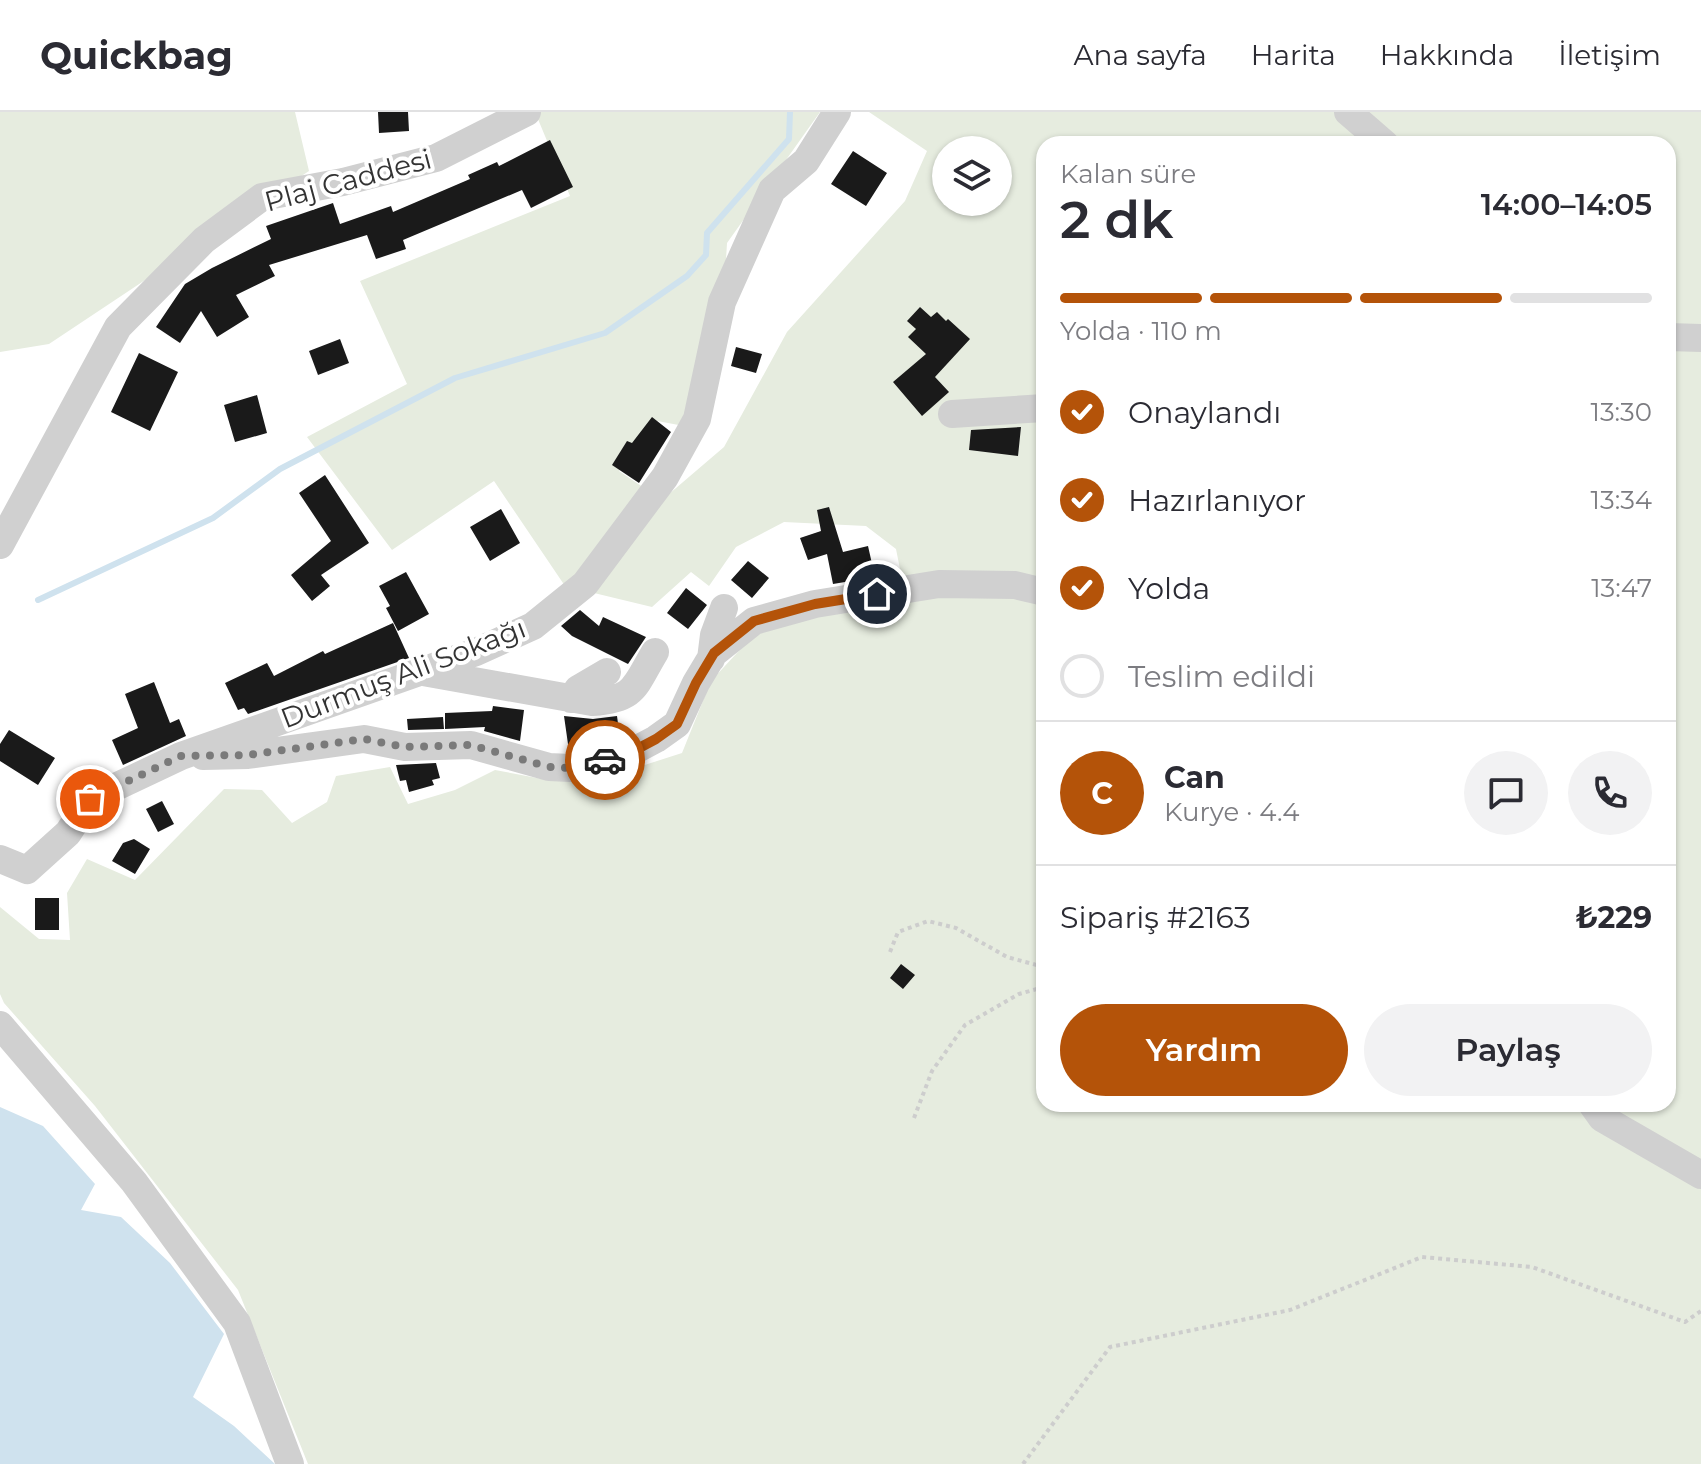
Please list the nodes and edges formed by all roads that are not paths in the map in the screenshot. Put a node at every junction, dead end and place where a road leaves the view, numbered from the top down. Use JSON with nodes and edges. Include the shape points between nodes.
{"nodes":[{"id":1,"x":527,"y":112,"type":"edge"},
{"id":2,"x":837,"y":112,"type":"edge"},
{"id":3,"x":1348,"y":112,"type":"edge"},
{"id":4,"x":1376,"y":136,"type":"edge"},
{"id":5,"x":1676,"y":337,"type":"edge"},
{"id":6,"x":1701,"y":338,"type":"edge"},
{"id":7,"x":1036,"y":409,"type":"edge"},
{"id":8,"x":952,"y":414,"type":"dead end"},
{"id":9,"x":2,"y":538,"type":"edge"},
{"id":10,"x":1036,"y":590,"type":"edge"},
{"id":11,"x":724,"y":608,"type":"dead end"},
{"id":12,"x":655,"y":652,"type":"dead end"},
{"id":13,"x":711,"y":659,"type":"junction"},
{"id":14,"x":419,"y":672,"type":"junction"},
{"id":15,"x":607,"y":672,"type":"dead end"},
{"id":16,"x":571,"y":699,"type":"junction"},
{"id":17,"x":181,"y":756,"type":"junction"},
{"id":18,"x":0,"y":859,"type":"edge"},
{"id":19,"x":0,"y":1025,"type":"edge"},
{"id":20,"x":1598,"y":1112,"type":"edge"},
{"id":21,"x":1701,"y":1175,"type":"edge"},
{"id":22,"x":290,"y":1464,"type":"edge"}],
"edges":[{"from":1,"to":9,"type":"street","name":"Plaj Caddesi","via":[[436,158],[262,197],[204,240],[118,327]]},
{"from":2,"to":14,"type":"street","name":"Durmuş Ali Sokağı","via":[[806,161],[772,190],[722,302],[697,419],[665,477],[585,584],[533,626]]},
{"from":3,"to":4,"type":"street"},
{"from":5,"to":6,"type":"street"},
{"from":7,"to":8,"type":"street"},
{"from":10,"to":13,"type":"street","via":[[939,584],[815,604],[754,621]]},
{"from":11,"to":13,"type":"street"},
{"from":12,"to":16,"type":"street","via":[[631,692],[616,700]]},
{"from":13,"to":17,"type":"street","via":[[677,724],[624,756],[570,768],[471,745],[405,747],[364,739],[248,755]]},
{"from":14,"to":16,"type":"street"},
{"from":14,"to":17,"type":"street","name":"Durmuş Ali Sokağı"},
{"from":15,"to":16,"type":"street"},
{"from":17,"to":18,"type":"street","name":"Durmuş Ali Sokağı","via":[[90,799],[68,833],[27,870]]},
{"from":19,"to":22,"type":"street","via":[[134,1182],[237,1323]]},
{"from":20,"to":21,"type":"street"}]}
